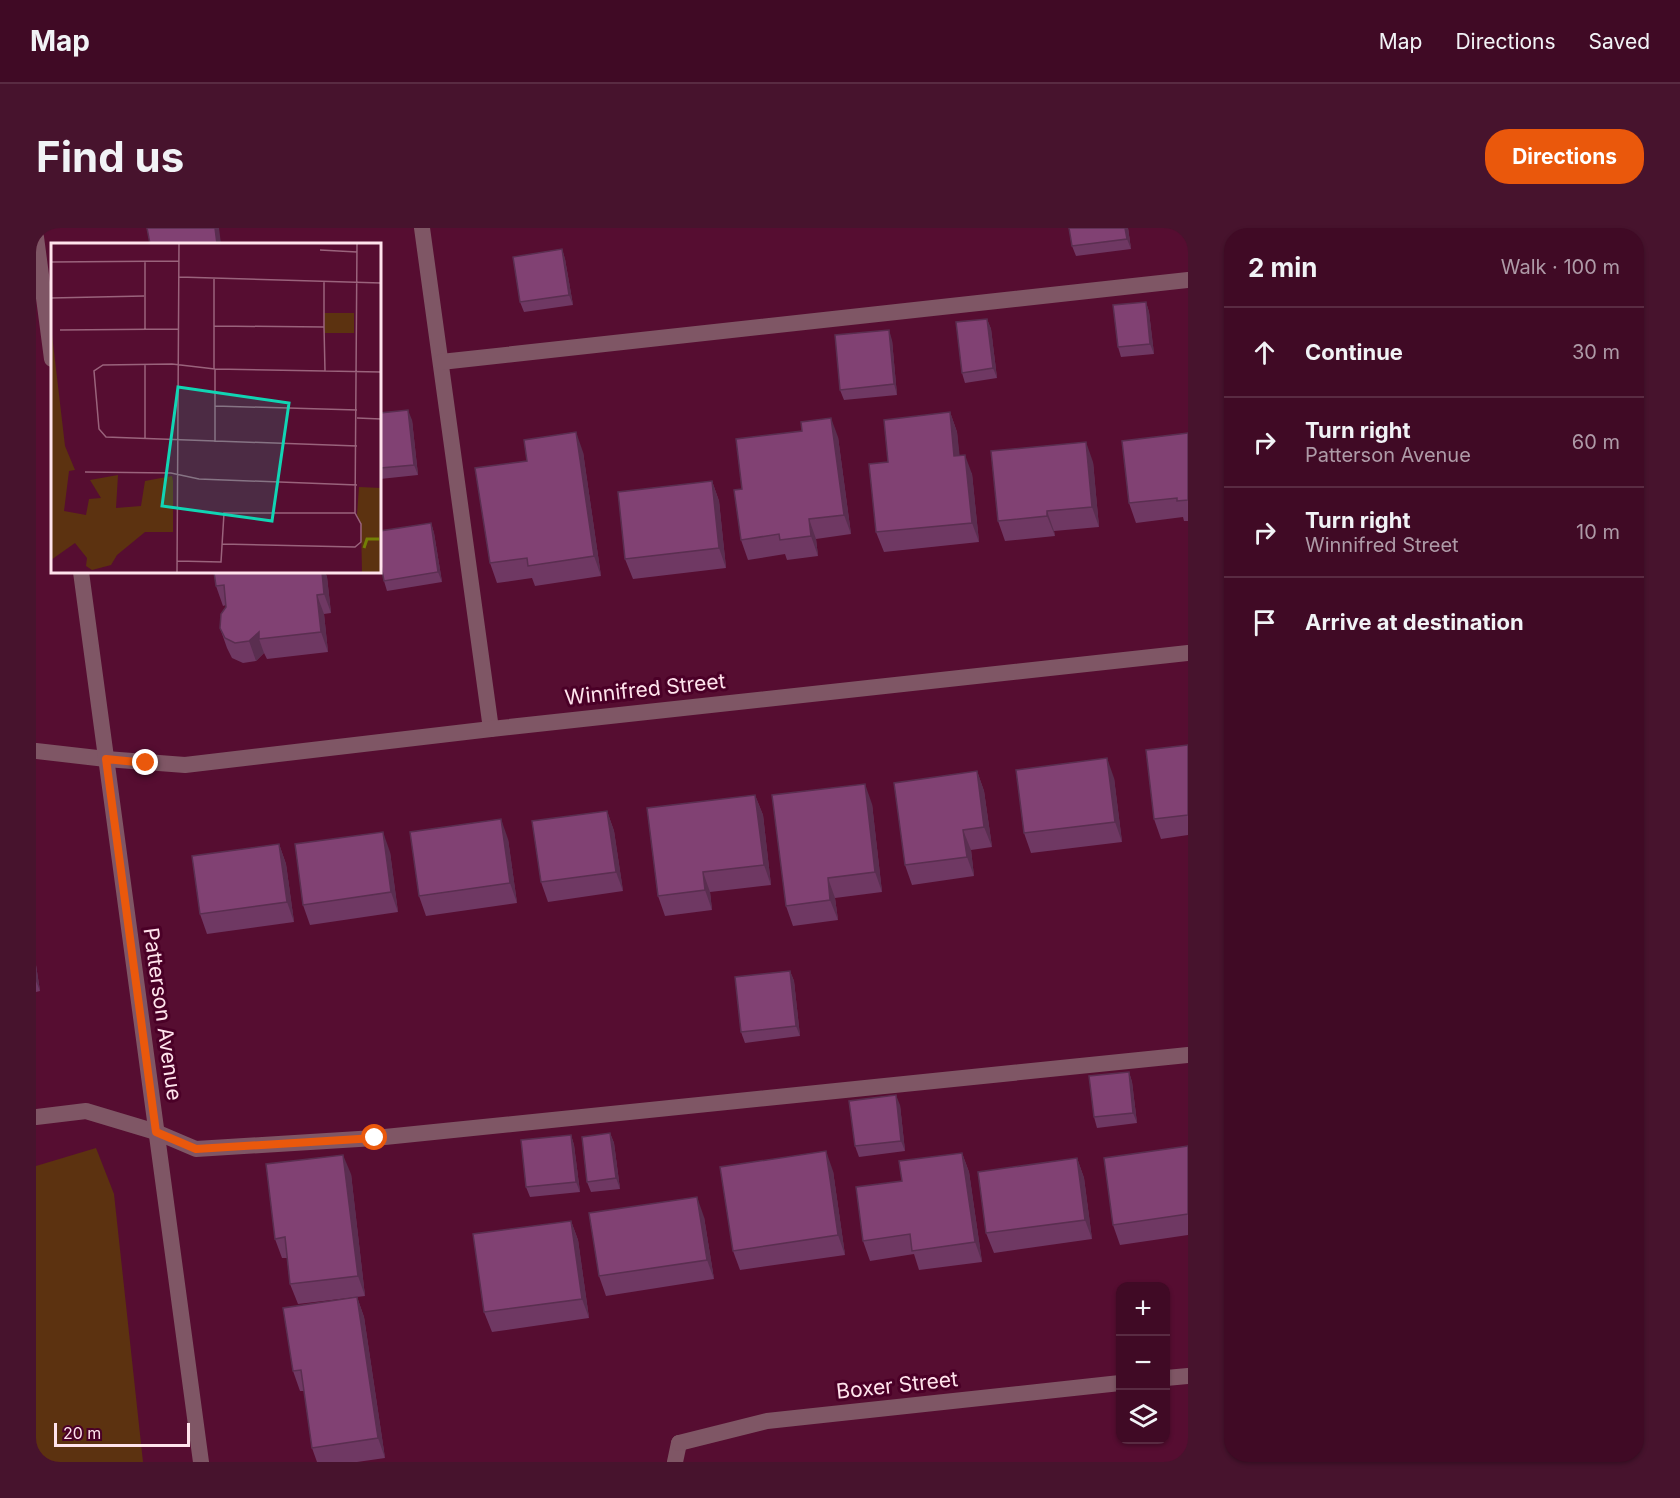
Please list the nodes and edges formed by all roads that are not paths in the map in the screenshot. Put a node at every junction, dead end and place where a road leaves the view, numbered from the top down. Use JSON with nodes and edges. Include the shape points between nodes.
{"nodes":[{"id":1,"x":422,"y":228,"type":"edge"},
{"id":2,"x":36,"y":237,"type":"edge"},
{"id":3,"x":1188,"y":280,"type":"edge"},
{"id":4,"x":51,"y":351,"type":"edge"},
{"id":5,"x":441,"y":362,"type":"junction"},
{"id":6,"x":81,"y":573,"type":"edge"},
{"id":7,"x":1188,"y":653,"type":"edge"},
{"id":8,"x":491,"y":729,"type":"junction"},
{"id":9,"x":36,"y":751,"type":"edge"},
{"id":10,"x":106,"y":759,"type":"junction"},
{"id":11,"x":1188,"y":1055,"type":"edge"},
{"id":12,"x":36,"y":1118,"type":"edge"},
{"id":13,"x":156,"y":1132,"type":"junction"},
{"id":14,"x":1188,"y":1376,"type":"edge"},
{"id":15,"x":1170,"y":1378,"type":"edge"},
{"id":16,"x":1116,"y":1383,"type":"edge"},
{"id":17,"x":201,"y":1462,"type":"edge"},
{"id":18,"x":675,"y":1462,"type":"edge"}],
"edges":[{"from":1,"to":5,"type":"street"},
{"from":2,"to":4,"type":"street"},
{"from":3,"to":5,"type":"street"},
{"from":5,"to":8,"type":"street"},
{"from":6,"to":10,"type":"street","name":"Patterson Avenue"},
{"from":7,"to":8,"type":"street","name":"Winnifred Street"},
{"from":8,"to":10,"type":"street","name":"Winnifred Street","via":[[185,765]]},
{"from":9,"to":10,"type":"street","name":"Winnifred Street"},
{"from":10,"to":13,"type":"street","name":"Patterson Avenue"},
{"from":11,"to":13,"type":"street","via":[[375,1138],[196,1149]]},
{"from":12,"to":13,"type":"street","via":[[86,1111]]},
{"from":13,"to":17,"type":"street","name":"Patterson Avenue"},
{"from":14,"to":15,"type":"street"},
{"from":16,"to":18,"type":"street","name":"Boxer Street","via":[[767,1421],[680,1443]]}]}
